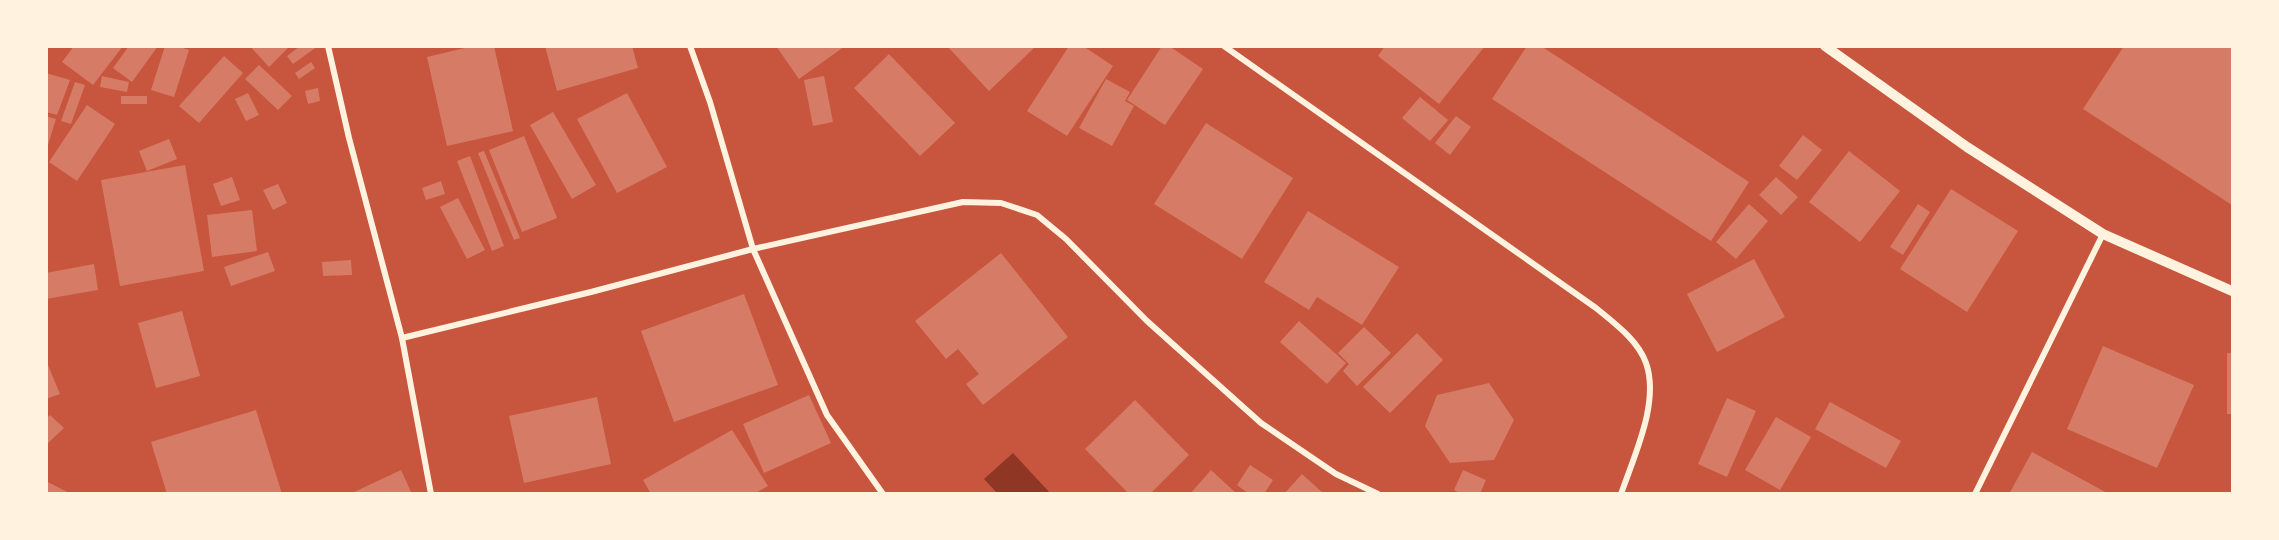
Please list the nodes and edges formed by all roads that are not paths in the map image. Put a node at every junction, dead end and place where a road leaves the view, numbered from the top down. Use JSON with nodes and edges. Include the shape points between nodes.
{"nodes":[{"id":1,"x":328,"y":46,"type":"edge"},
{"id":2,"x":690,"y":46,"type":"edge"},
{"id":3,"x":1224,"y":46,"type":"edge"},
{"id":4,"x":1825,"y":46,"type":"edge"},
{"id":5,"x":2103,"y":234,"type":"junction"},
{"id":6,"x":753,"y":249,"type":"junction"},
{"id":7,"x":2232,"y":291,"type":"edge"},
{"id":8,"x":402,"y":338,"type":"junction"},
{"id":9,"x":431,"y":494,"type":"edge"},
{"id":10,"x":883,"y":494,"type":"edge"},
{"id":11,"x":1378,"y":494,"type":"edge"},
{"id":12,"x":1621,"y":494,"type":"edge"},
{"id":13,"x":1975,"y":494,"type":"edge"}],
"edges":[{"from":1,"to":8,"type":"street"},
{"from":2,"to":6,"type":"street"},
{"from":3,"to":12,"type":"street","via":[[1596,308],[1632,340],[1646,362],[1650,388],[1645,425]]},
{"from":4,"to":5,"type":"street","via":[[1968,147]]},
{"from":5,"to":7,"type":"street"},
{"from":5,"to":13,"type":"street"},
{"from":6,"to":8,"type":"street"},
{"from":6,"to":10,"type":"street","via":[[827,415]]},
{"from":6,"to":11,"type":"street","via":[[963,202],[1001,203],[1037,215],[1261,423],[1336,474]]},
{"from":8,"to":9,"type":"street"}]}
